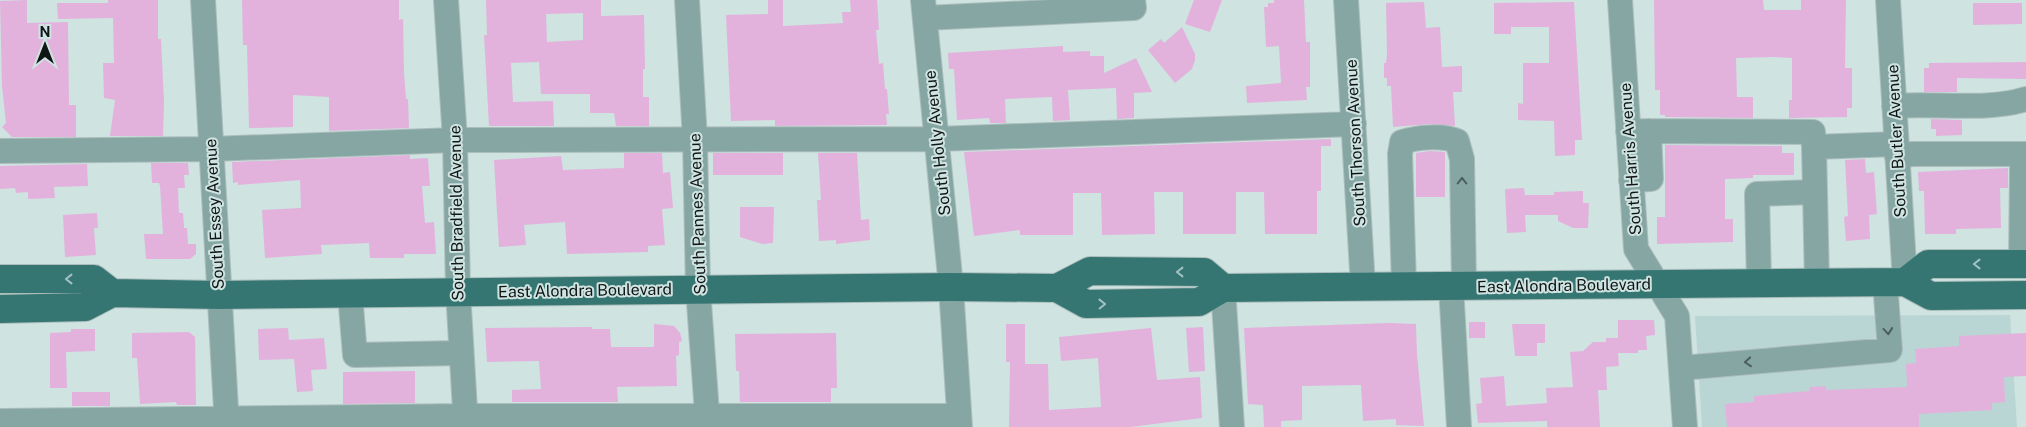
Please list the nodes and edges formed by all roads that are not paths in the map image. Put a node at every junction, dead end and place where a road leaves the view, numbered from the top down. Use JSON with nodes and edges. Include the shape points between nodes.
{"nodes":[{"id":1,"x":203,"y":0,"type":"edge"},
{"id":2,"x":446,"y":0,"type":"edge"},
{"id":3,"x":687,"y":0,"type":"edge"},
{"id":4,"x":1133,"y":0,"type":"edge"},
{"id":5,"x":1346,"y":0,"type":"edge"},
{"id":6,"x":1620,"y":0,"type":"edge"},
{"id":7,"x":1888,"y":0,"type":"edge"},
{"id":8,"x":924,"y":9,"type":"edge"},
{"id":9,"x":2026,"y":99,"type":"edge"},
{"id":10,"x":1894,"y":106,"type":"junction"},
{"id":11,"x":1354,"y":124,"type":"junction"},
{"id":12,"x":1638,"y":131,"type":"junction"},
{"id":13,"x":937,"y":139,"type":"junction"},
{"id":14,"x":455,"y":140,"type":"junction"},
{"id":15,"x":695,"y":140,"type":"junction"},
{"id":16,"x":1814,"y":147,"type":"junction"},
{"id":17,"x":211,"y":149,"type":"junction"},
{"id":18,"x":0,"y":151,"type":"edge"},
{"id":19,"x":1897,"y":151,"type":"junction"},
{"id":20,"x":2026,"y":154,"type":"edge"},
{"id":21,"x":2026,"y":170,"type":"edge"},
{"id":22,"x":1815,"y":192,"type":"junction"},
{"id":23,"x":2024,"y":226,"type":"edge"},
{"id":24,"x":2023,"y":264,"type":"edge"},
{"id":25,"x":0,"y":279,"type":"edge"},
{"id":26,"x":1895,"y":282,"type":"junction"},
{"id":27,"x":1657,"y":283,"type":"junction"},
{"id":28,"x":1759,"y":283,"type":"junction"},
{"id":29,"x":1817,"y":283,"type":"junction"},
{"id":30,"x":1404,"y":286,"type":"junction"},
{"id":31,"x":1457,"y":286,"type":"junction"},
{"id":32,"x":951,"y":287,"type":"junction"},
{"id":33,"x":1363,"y":287,"type":"junction"},
{"id":34,"x":1223,"y":288,"type":"junction"},
{"id":35,"x":698,"y":289,"type":"junction"},
{"id":36,"x":458,"y":291,"type":"junction"},
{"id":37,"x":112,"y":294,"type":"junction"},
{"id":38,"x":350,"y":294,"type":"junction"},
{"id":39,"x":219,"y":295,"type":"junction"},
{"id":40,"x":2026,"y":295,"type":"edge"},
{"id":41,"x":0,"y":309,"type":"edge"},
{"id":42,"x":461,"y":353,"type":"junction"},
{"id":43,"x":1680,"y":368,"type":"junction"},
{"id":44,"x":0,"y":421,"type":"edge"},
{"id":45,"x":708,"y":421,"type":"edge"},
{"id":46,"x":465,"y":422,"type":"edge"},
{"id":47,"x":960,"y":422,"type":"edge"},
{"id":48,"x":227,"y":423,"type":"edge"},
{"id":49,"x":1232,"y":427,"type":"edge"},
{"id":50,"x":1459,"y":427,"type":"edge"},
{"id":51,"x":1685,"y":427,"type":"edge"}],
"edges":[{"from":1,"to":17,"type":"street","name":"South Essey Avenue"},
{"from":2,"to":14,"type":"street","name":"South Bradfield Avenue"},
{"from":3,"to":15,"type":"street","name":"South Pannes Avenue"},
{"from":4,"to":8,"type":"street","via":[[1134,8]]},
{"from":5,"to":11,"type":"street","name":"South Thorson Avenue"},
{"from":6,"to":12,"type":"street","name":"South Harris Avenue"},
{"from":7,"to":10,"type":"street","name":"South Butler Avenue"},
{"from":8,"to":13,"type":"street","name":"South Holly Avenue"},
{"from":9,"to":10,"type":"street","via":[[2017,102]]},
{"from":10,"to":19,"type":"street","name":"South Butler Avenue"},
{"from":11,"to":13,"type":"street"},
{"from":11,"to":33,"type":"street","name":"South Thorson Avenue"},
{"from":12,"to":16,"type":"street","via":[[1813,132]]},
{"from":12,"to":27,"type":"street","name":"South Harris Avenue","via":[[1631,180],[1636,249]]},
{"from":13,"to":15,"type":"street"},
{"from":13,"to":32,"type":"street","name":"South Holly Avenue"},
{"from":14,"to":15,"type":"street"},
{"from":14,"to":17,"type":"street"},
{"from":14,"to":36,"type":"street","name":"South Bradfield Avenue"},
{"from":15,"to":35,"type":"street","name":"South Pannes Avenue"},
{"from":16,"to":19,"type":"street"},
{"from":16,"to":22,"type":"street"},
{"from":17,"to":18,"type":"street"},
{"from":17,"to":39,"type":"street","name":"South Essey Avenue"},
{"from":19,"to":20,"type":"street","via":[[1912,154]]},
{"from":19,"to":26,"type":"street","name":"South Butler Avenue"},
{"from":21,"to":23,"type":"street","via":[[2022,170]]},
{"from":22,"to":28,"type":"street","via":[[1757,194]]},
{"from":22,"to":29,"type":"street"},
{"from":23,"to":24,"type":"street"},
{"from":24,"to":26,"type":"main road","one_way":true,"via":[[1928,264]]},
{"from":37,"to":25,"type":"main road","one_way":true,"via":[[94,279]]},
{"from":26,"to":29,"type":"main road","name":"East Alondra Boulevard"},
{"from":26,"to":40,"type":"main road","name":"East Alondra Boulevard","via":[[1931,296]]},
{"from":26,"to":43,"type":"street","name":"South Butler Avenue","one_way":true,"via":[[1890,350]]},
{"from":27,"to":28,"type":"main road","name":"East Alondra Boulevard"},
{"from":27,"to":31,"type":"main road","name":"East Alondra Boulevard"},
{"from":27,"to":43,"type":"street","name":"South Harris Avenue","via":[[1677,316]]},
{"from":28,"to":29,"type":"main road","name":"East Alondra Boulevard"},
{"from":30,"to":31,"type":"main road","name":"East Alondra Boulevard"},
{"from":31,"to":30,"type":"street","one_way":true,"via":[[1462,229],[1462,159],[1457,141],[1450,138],[1402,142]]},
{"from":30,"to":33,"type":"main road","name":"East Alondra Boulevard"},
{"from":31,"to":50,"type":"street"},
{"from":32,"to":34,"type":"main road","name":"East Alondra Boulevard","via":[[1057,288],[1090,271],[1204,272]]},
{"from":32,"to":35,"type":"main road","name":"East Alondra Boulevard"},
{"from":32,"to":47,"type":"street","name":"South Holly Avenue"},
{"from":33,"to":34,"type":"main road","name":"East Alondra Boulevard"},
{"from":34,"to":49,"type":"street"},
{"from":35,"to":36,"type":"main road","name":"East Alondra Boulevard"},
{"from":35,"to":45,"type":"street","name":"South Pannes Avenue"},
{"from":36,"to":38,"type":"main road","name":"East Alondra Boulevard"},
{"from":36,"to":42,"type":"street","name":"South Bradfield Avenue"},
{"from":37,"to":39,"type":"main road","name":"East Alondra Boulevard"},
{"from":37,"to":41,"type":"main road","name":"East Alondra Boulevard","via":[[85,307]]},
{"from":38,"to":39,"type":"main road","name":"East Alondra Boulevard"},
{"from":38,"to":42,"type":"street","via":[[355,355]]},
{"from":39,"to":48,"type":"street","name":"South Essey Avenue"},
{"from":42,"to":46,"type":"street","name":"South Bradfield Avenue"},
{"from":43,"to":51,"type":"street","name":"South Harris Avenue"},
{"from":44,"to":48,"type":"street"},
{"from":45,"to":46,"type":"street"},
{"from":45,"to":47,"type":"street"},
{"from":46,"to":48,"type":"street"}]}
